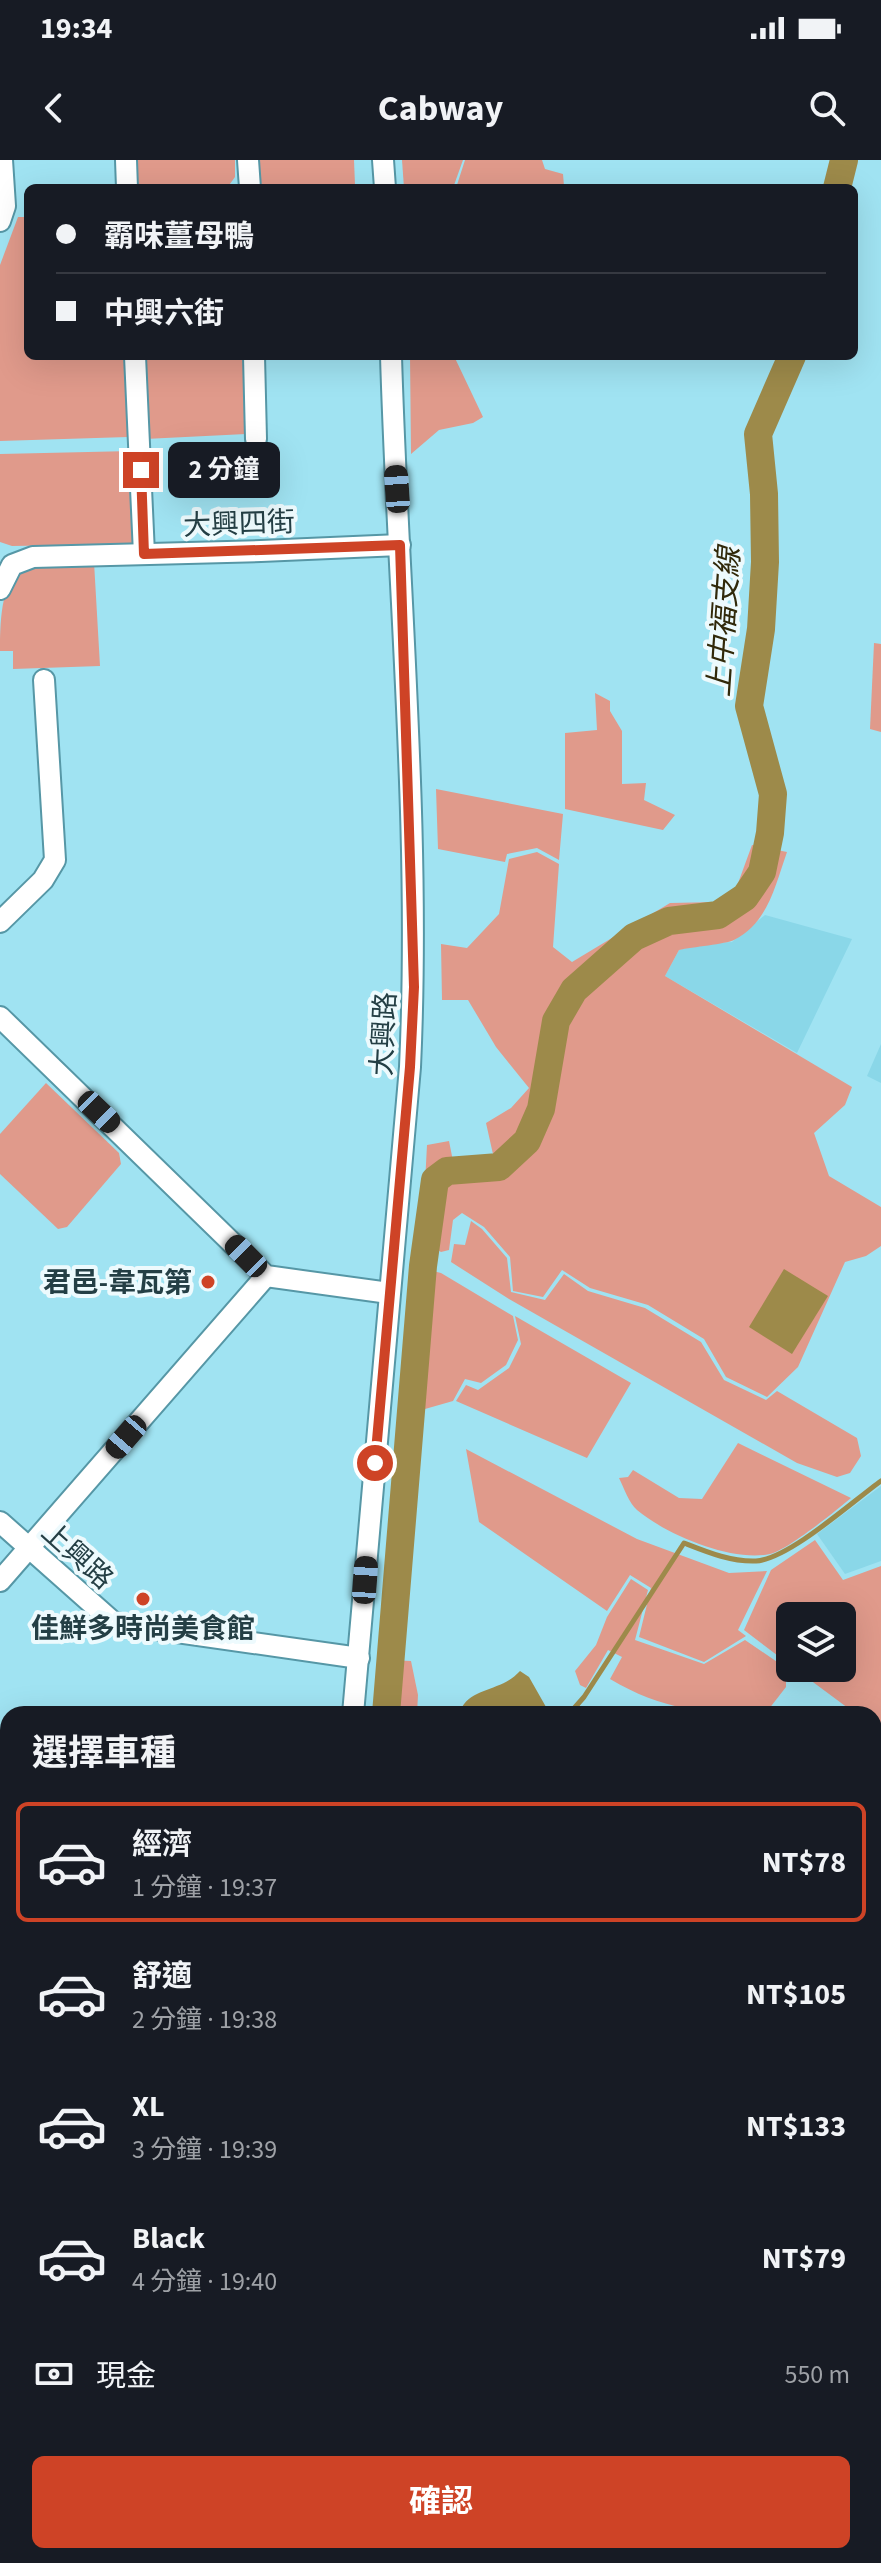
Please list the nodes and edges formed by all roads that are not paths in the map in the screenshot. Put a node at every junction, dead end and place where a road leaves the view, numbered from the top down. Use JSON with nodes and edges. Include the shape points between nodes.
{"nodes":[{"id":1,"x":2,"y":160,"type":"edge"},
{"id":2,"x":126,"y":160,"type":"edge"},
{"id":3,"x":248,"y":160,"type":"edge"},
{"id":4,"x":383,"y":160,"type":"edge"},
{"id":5,"x":127,"y":184,"type":"edge"},
{"id":6,"x":250,"y":184,"type":"edge"},
{"id":7,"x":385,"y":184,"type":"edge"},
{"id":8,"x":0,"y":221,"type":"edge"},
{"id":9,"x":135,"y":360,"type":"edge"},
{"id":10,"x":254,"y":360,"type":"edge"},
{"id":11,"x":391,"y":360,"type":"edge"},
{"id":12,"x":256,"y":439,"type":"dead end"},
{"id":13,"x":400,"y":545,"type":"junction"},
{"id":14,"x":144,"y":554,"type":"junction"},
{"id":15,"x":0,"y":589,"type":"edge"},
{"id":16,"x":44,"y":680,"type":"dead end"},
{"id":17,"x":0,"y":922,"type":"edge"},
{"id":18,"x":0,"y":1017,"type":"edge"},
{"id":19,"x":266,"y":1276,"type":"junction"},
{"id":20,"x":389,"y":1293,"type":"junction"},
{"id":21,"x":0,"y":1522,"type":"edge"},
{"id":22,"x":28,"y":1548,"type":"junction"},
{"id":23,"x":0,"y":1581,"type":"edge"},
{"id":24,"x":359,"y":1658,"type":"junction"},
{"id":25,"x":354,"y":1706,"type":"edge"}],
"edges":[{"from":1,"to":8,"type":"street","via":[[5,206]]},
{"from":2,"to":5,"type":"street"},
{"from":3,"to":6,"type":"street"},
{"from":4,"to":7,"type":"street"},
{"from":9,"to":14,"type":"street"},
{"from":10,"to":12,"type":"street"},
{"from":11,"to":13,"type":"street","name":"大興路"},
{"from":13,"to":14,"type":"street","name":"大興四街"},
{"from":13,"to":20,"type":"street","name":"大興路","via":[[414,987]]},
{"from":14,"to":15,"type":"street","name":"大興四街","via":[[33,557],[12,565]]},
{"from":16,"to":17,"type":"street","via":[[55,860],[43,880]]},
{"from":18,"to":19,"type":"street"},
{"from":19,"to":20,"type":"street"},
{"from":19,"to":22,"type":"street"},
{"from":20,"to":24,"type":"street","name":"大興路"},
{"from":21,"to":22,"type":"street","name":"上興路"},
{"from":22,"to":23,"type":"street"},
{"from":22,"to":24,"type":"street","name":"上興路","via":[[114,1623]]},
{"from":24,"to":25,"type":"street","name":"大興路"}]}
